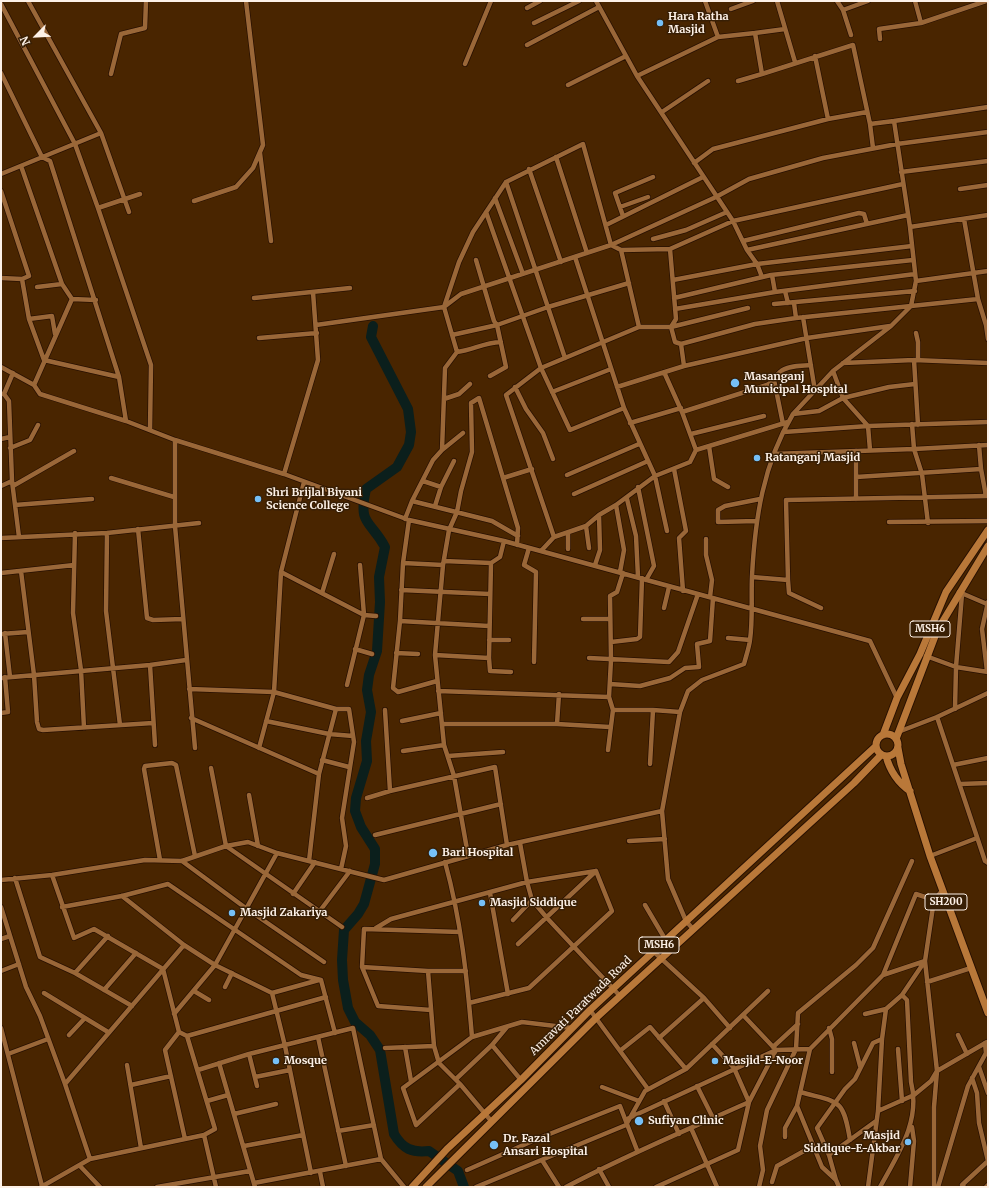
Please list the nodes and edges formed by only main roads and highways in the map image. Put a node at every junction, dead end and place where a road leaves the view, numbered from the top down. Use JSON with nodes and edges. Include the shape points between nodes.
{"nodes":[{"id":1,"x":988,"y":530,"type":"edge"},
{"id":2,"x":988,"y":546,"type":"edge"},
{"id":3,"x":923,"y":655,"type":"junction"},
{"id":4,"x":883,"y":734,"type":"junction"},
{"id":5,"x":897,"y":735,"type":"junction"},
{"id":6,"x":876,"y":746,"type":"junction"},
{"id":7,"x":898,"y":748,"type":"junction"},
{"id":8,"x":884,"y":755,"type":"junction"},
{"id":9,"x":910,"y":791,"type":"junction"},
{"id":10,"x":988,"y":1012,"type":"edge"},
{"id":11,"x":412,"y":1187,"type":"edge"},
{"id":12,"x":426,"y":1187,"type":"edge"}],
"edges":[{"from":1,"to":3,"type":"main road","number":"MSH6","via":[[946,592]]},
{"from":2,"to":3,"type":"main road","number":"MSH6"},
{"from":3,"to":4,"type":"main road","number":"MSH6","via":[[897,698]]},
{"from":3,"to":5,"type":"main road","number":"MSH6"},
{"from":4,"to":5,"type":"main road"},
{"from":4,"to":6,"type":"main road"},
{"from":5,"to":7,"type":"main road"},
{"from":6,"to":8,"type":"main road"},
{"from":6,"to":11,"type":"main road","name":"Amravati Paratwada Road","number":"MSH6","via":[[590,1010],[521,1080],[447,1149]]},
{"from":7,"to":8,"type":"main road","via":[[891,756]]},
{"from":7,"to":9,"type":"main road","number":"SH200"},
{"from":8,"to":9,"type":"main road","via":[[898,782]]},
{"from":8,"to":12,"type":"main road","name":"Amravati Paratwada Road","number":"MSH6","via":[[596,1018]]},
{"from":9,"to":10,"type":"main road","number":"SH200","via":[[942,891]]}]}
